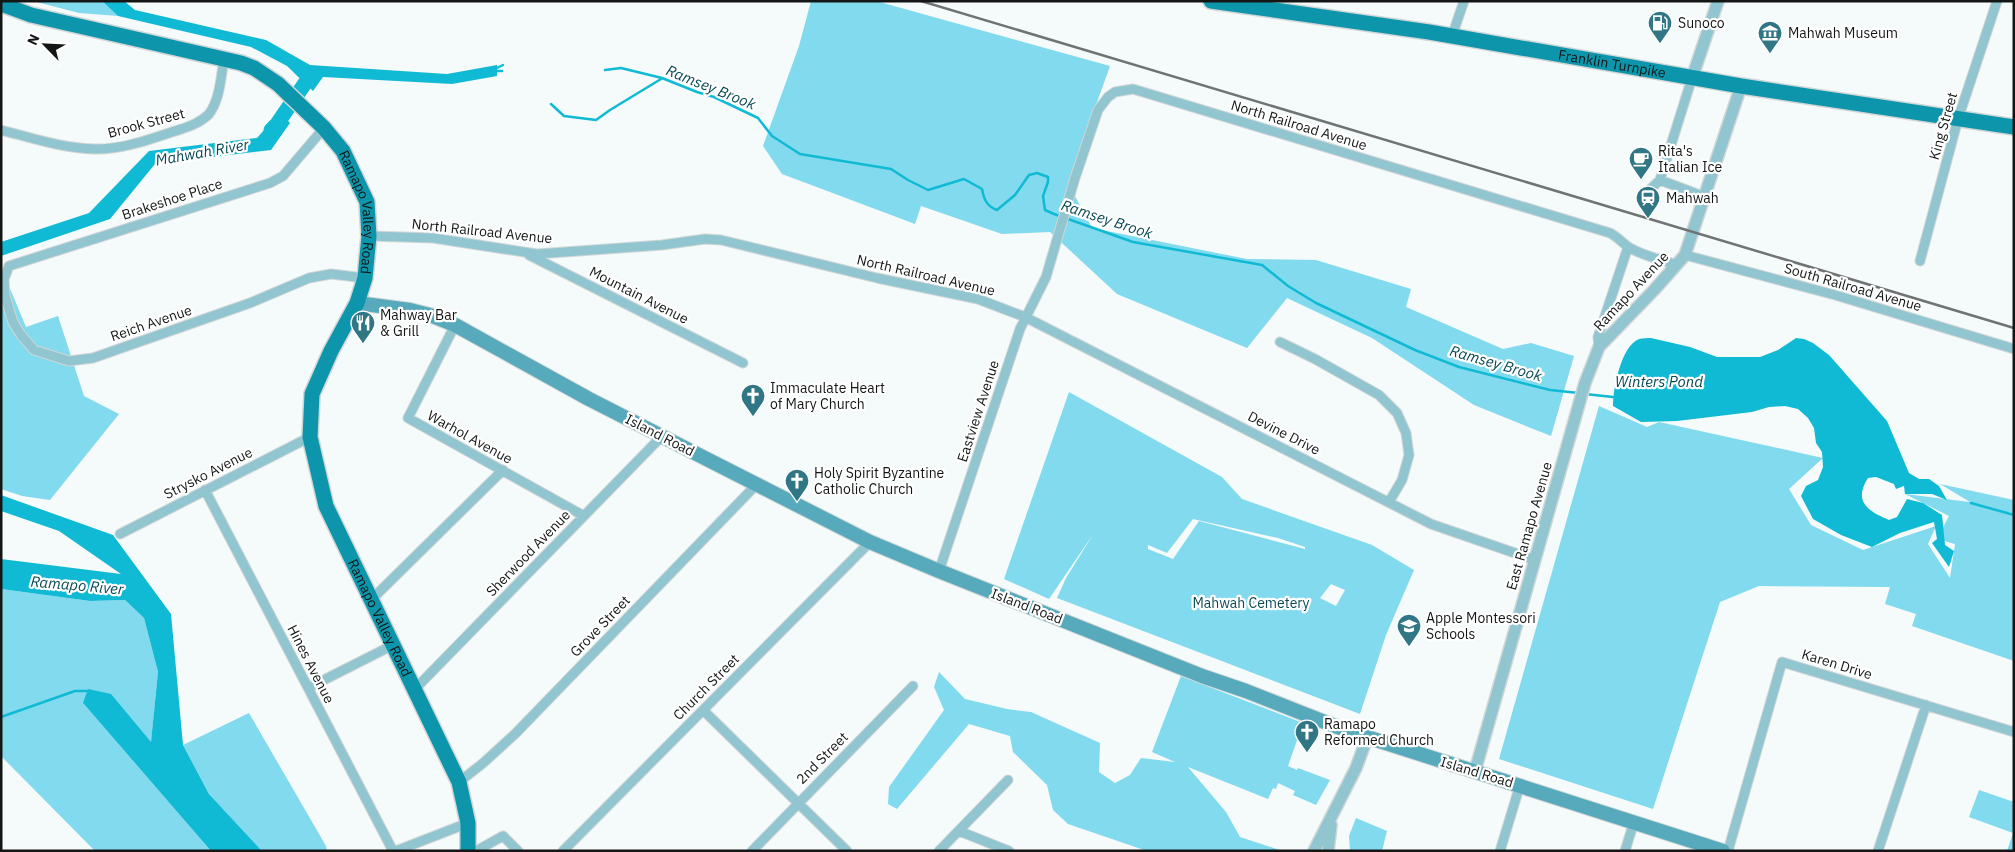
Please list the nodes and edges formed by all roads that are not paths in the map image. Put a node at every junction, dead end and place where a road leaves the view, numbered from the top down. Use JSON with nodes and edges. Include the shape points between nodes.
{"nodes":[{"id":1,"x":1211,"y":1,"type":"edge"},
{"id":2,"x":1464,"y":1,"type":"edge"},
{"id":3,"x":1718,"y":1,"type":"edge"},
{"id":4,"x":1997,"y":1,"type":"edge"},
{"id":5,"x":1,"y":4,"type":"edge"},
{"id":6,"x":1273,"y":6,"type":"edge"},
{"id":7,"x":1452,"y":36,"type":"junction"},
{"id":8,"x":224,"y":59,"type":"junction"},
{"id":9,"x":1692,"y":78,"type":"junction"},
{"id":10,"x":1741,"y":86,"type":"junction"},
{"id":11,"x":1958,"y":119,"type":"junction"},
{"id":12,"x":2014,"y":126,"type":"edge"},
{"id":13,"x":324,"y":128,"type":"junction"},
{"id":14,"x":1,"y":130,"type":"edge"},
{"id":15,"x":1660,"y":180,"type":"junction"},
{"id":16,"x":1705,"y":197,"type":"junction"},
{"id":17,"x":1641,"y":198,"type":"dead end"},
{"id":18,"x":369,"y":236,"type":"junction"},
{"id":19,"x":1628,"y":247,"type":"junction"},
{"id":20,"x":522,"y":252,"type":"junction"},
{"id":21,"x":1685,"y":254,"type":"junction"},
{"id":22,"x":1920,"y":261,"type":"dead end"},
{"id":23,"x":1677,"y":265,"type":"junction"},
{"id":24,"x":9,"y":266,"type":"joint"},
{"id":25,"x":365,"y":278,"type":"junction"},
{"id":26,"x":357,"y":302,"type":"junction"},
{"id":27,"x":1026,"y":317,"type":"junction"},
{"id":28,"x":455,"y":325,"type":"junction"},
{"id":29,"x":1280,"y":342,"type":"dead end"},
{"id":30,"x":1599,"y":347,"type":"junction"},
{"id":31,"x":2014,"y":349,"type":"edge"},
{"id":32,"x":743,"y":363,"type":"dead end"},
{"id":33,"x":662,"y":436,"type":"junction"},
{"id":34,"x":310,"y":437,"type":"junction"},
{"id":35,"x":503,"y":470,"type":"junction"},
{"id":36,"x":757,"y":484,"type":"junction"},
{"id":37,"x":205,"y":490,"type":"junction"},
{"id":38,"x":1389,"y":502,"type":"junction"},
{"id":39,"x":584,"y":516,"type":"junction"},
{"id":40,"x":120,"y":534,"type":"dead end"},
{"id":41,"x":870,"y":542,"type":"junction"},
{"id":42,"x":1535,"y":560,"type":"junction"},
{"id":43,"x":940,"y":571,"type":"junction"},
{"id":44,"x":371,"y":600,"type":"junction"},
{"id":45,"x":393,"y":644,"type":"junction"},
{"id":46,"x":913,"y":686,"type":"dead end"},
{"id":47,"x":308,"y":688,"type":"junction"},
{"id":48,"x":415,"y":689,"type":"junction"},
{"id":49,"x":1926,"y":706,"type":"junction"},
{"id":50,"x":703,"y":710,"type":"junction"},
{"id":51,"x":2014,"y":732,"type":"edge"},
{"id":52,"x":1367,"y":738,"type":"junction"},
{"id":53,"x":1475,"y":771,"type":"junction"},
{"id":54,"x":1008,"y":780,"type":"dead end"},
{"id":55,"x":459,"y":782,"type":"junction"},
{"id":56,"x":1520,"y":785,"type":"junction"},
{"id":57,"x":798,"y":802,"type":"junction"},
{"id":58,"x":1332,"y":816,"type":"junction"},
{"id":59,"x":1634,"y":822,"type":"junction"},
{"id":60,"x":468,"y":823,"type":"junction"},
{"id":61,"x":959,"y":831,"type":"junction"},
{"id":62,"x":395,"y":851,"type":"edge"},
{"id":63,"x":468,"y":851,"type":"edge"},
{"id":64,"x":476,"y":851,"type":"edge"},
{"id":65,"x":518,"y":851,"type":"edge"},
{"id":66,"x":563,"y":851,"type":"edge"},
{"id":67,"x":752,"y":851,"type":"edge"},
{"id":68,"x":847,"y":851,"type":"edge"},
{"id":69,"x":939,"y":851,"type":"edge"},
{"id":70,"x":1009,"y":851,"type":"edge"},
{"id":71,"x":1314,"y":851,"type":"edge"},
{"id":72,"x":1328,"y":851,"type":"edge"},
{"id":73,"x":1500,"y":851,"type":"edge"},
{"id":74,"x":1625,"y":851,"type":"edge"},
{"id":75,"x":1724,"y":851,"type":"edge"},
{"id":76,"x":1728,"y":851,"type":"edge"},
{"id":77,"x":1878,"y":851,"type":"edge"}],
"edges":[{"from":1,"to":6,"type":"main road","name":"Franklin Turnpike"},
{"from":2,"to":7,"type":"street"},
{"from":3,"to":9,"type":"street"},
{"from":4,"to":11,"type":"street","name":"King Street"},
{"from":5,"to":8,"type":"main road","name":"Ramapo Valley Road","via":[[31,14]]},
{"from":6,"to":7,"type":"main road","name":"Franklin Turnpike"},
{"from":7,"to":9,"type":"main road","name":"Franklin Turnpike"},
{"from":8,"to":13,"type":"main road","name":"Ramapo Valley Road","via":[[266,75]]},
{"from":8,"to":14,"type":"street","name":"Brook Street","via":[[215,100],[208,115],[196,124],[166,134],[140,142],[94,149],[55,144]]},
{"from":9,"to":10,"type":"main road","name":"Franklin Turnpike"},
{"from":9,"to":15,"type":"street"},
{"from":10,"to":11,"type":"main road","name":"Franklin Turnpike"},
{"from":10,"to":16,"type":"street","name":"Ramapo Avenue"},
{"from":11,"to":12,"type":"main road","name":"Franklin Turnpike"},
{"from":11,"to":22,"type":"street","name":"King Street"},
{"from":13,"to":18,"type":"main road","name":"Ramapo Valley Road","via":[[343,151],[367,202]]},
{"from":13,"to":24,"type":"street","name":"Brakeshoe Place","via":[[283,176],[270,183]]},
{"from":15,"to":16,"type":"street"},
{"from":15,"to":17,"type":"street"},
{"from":16,"to":21,"type":"street","name":"Ramapo Avenue"},
{"from":18,"to":20,"type":"street","name":"North Railroad Avenue","via":[[433,238]]},
{"from":18,"to":25,"type":"main road","name":"Ramapo Valley Road"},
{"from":19,"to":23,"type":"street"},
{"from":19,"to":27,"type":"street","name":"North Railroad Avenue","via":[[1610,233],[1133,89],[1116,92],[1098,110],[1046,277]]},
{"from":19,"to":30,"type":"street","via":[[1598,337]]},
{"from":20,"to":27,"type":"street","name":"North Railroad Avenue","via":[[560,253],[721,240],[978,299]]},
{"from":20,"to":32,"type":"street","name":"Mountain Avenue"},
{"from":21,"to":23,"type":"street","name":"Ramapo Avenue"},
{"from":21,"to":31,"type":"street","name":"South Railroad Avenue"},
{"from":23,"to":30,"type":"street","name":"Ramapo Avenue"},
{"from":24,"to":25,"type":"street","name":"Reich Avenue","via":[[4,278],[5,296],[20,335],[34,350],[69,361],[93,358],[250,303],[309,278],[331,274]]},
{"from":25,"to":26,"type":"main road","name":"Ramapo Valley Road"},
{"from":26,"to":28,"type":"main road","name":"Island Road","via":[[410,310]]},
{"from":26,"to":34,"type":"main road","name":"Ramapo Valley Road","via":[[312,394]]},
{"from":27,"to":38,"type":"street","name":"Devine Drive"},
{"from":27,"to":43,"type":"street","name":"Eastview Avenue"},
{"from":28,"to":33,"type":"main road","name":"Island Road"},
{"from":28,"to":35,"type":"street","name":"Warhol Avenue","via":[[408,418]]},
{"from":29,"to":38,"type":"street","via":[[1378,395],[1397,413],[1406,434],[1409,456],[1402,480]]},
{"from":30,"to":42,"type":"street","name":"East Ramapo Avenue","via":[[1585,383]]},
{"from":33,"to":36,"type":"main road","name":"Island Road"},
{"from":33,"to":39,"type":"street","name":"Sherwood Avenue"},
{"from":34,"to":37,"type":"street","name":"Strysko Avenue"},
{"from":34,"to":44,"type":"main road","name":"Ramapo Valley Road","via":[[326,506]]},
{"from":35,"to":39,"type":"street","name":"Warhol Avenue"},
{"from":35,"to":44,"type":"street"},
{"from":36,"to":41,"type":"main road","name":"Island Road"},
{"from":36,"to":55,"type":"street","name":"Grove Street","via":[[514,734]]},
{"from":37,"to":40,"type":"street","name":"Strysko Avenue"},
{"from":37,"to":47,"type":"street","name":"Hines Avenue"},
{"from":38,"to":42,"type":"street","name":"Devine Drive","via":[[1431,524]]},
{"from":39,"to":48,"type":"street","name":"Sherwood Avenue"},
{"from":41,"to":43,"type":"main road","name":"Island Road"},
{"from":41,"to":50,"type":"street","name":"Church Street"},
{"from":42,"to":53,"type":"street","name":"East Ramapo Avenue"},
{"from":43,"to":52,"type":"main road","name":"Island Road"},
{"from":44,"to":45,"type":"main road","name":"Ramapo Valley Road"},
{"from":45,"to":47,"type":"street"},
{"from":45,"to":48,"type":"main road","name":"Ramapo Valley Road"},
{"from":46,"to":57,"type":"street","name":"2nd Street"},
{"from":47,"to":62,"type":"street","name":"Hines Avenue"},
{"from":48,"to":55,"type":"main road","name":"Ramapo Valley Road"},
{"from":49,"to":51,"type":"street","name":"Karen Drive"},
{"from":49,"to":76,"type":"street","name":"Karen Drive","via":[[1782,662]]},
{"from":49,"to":77,"type":"street"},
{"from":50,"to":57,"type":"street"},
{"from":50,"to":66,"type":"street","name":"Church Street"},
{"from":52,"to":53,"type":"main road","name":"Island Road"},
{"from":52,"to":58,"type":"street","via":[[1360,762]]},
{"from":53,"to":56,"type":"main road","name":"Island Road"},
{"from":54,"to":61,"type":"street"},
{"from":55,"to":60,"type":"main road","name":"Ramapo Valley Road"},
{"from":56,"to":59,"type":"main road","name":"Island Road"},
{"from":56,"to":73,"type":"street"},
{"from":57,"to":67,"type":"street","name":"2nd Street"},
{"from":57,"to":68,"type":"street"},
{"from":58,"to":71,"type":"street"},
{"from":58,"to":72,"type":"street"},
{"from":59,"to":74,"type":"street"},
{"from":59,"to":75,"type":"main road","name":"Island Road"},
{"from":60,"to":62,"type":"street"},
{"from":60,"to":63,"type":"main road","name":"Ramapo Valley Road"},
{"from":61,"to":69,"type":"street"},
{"from":61,"to":70,"type":"street"},
{"from":64,"to":65,"type":"street","via":[[503,836]]}]}
